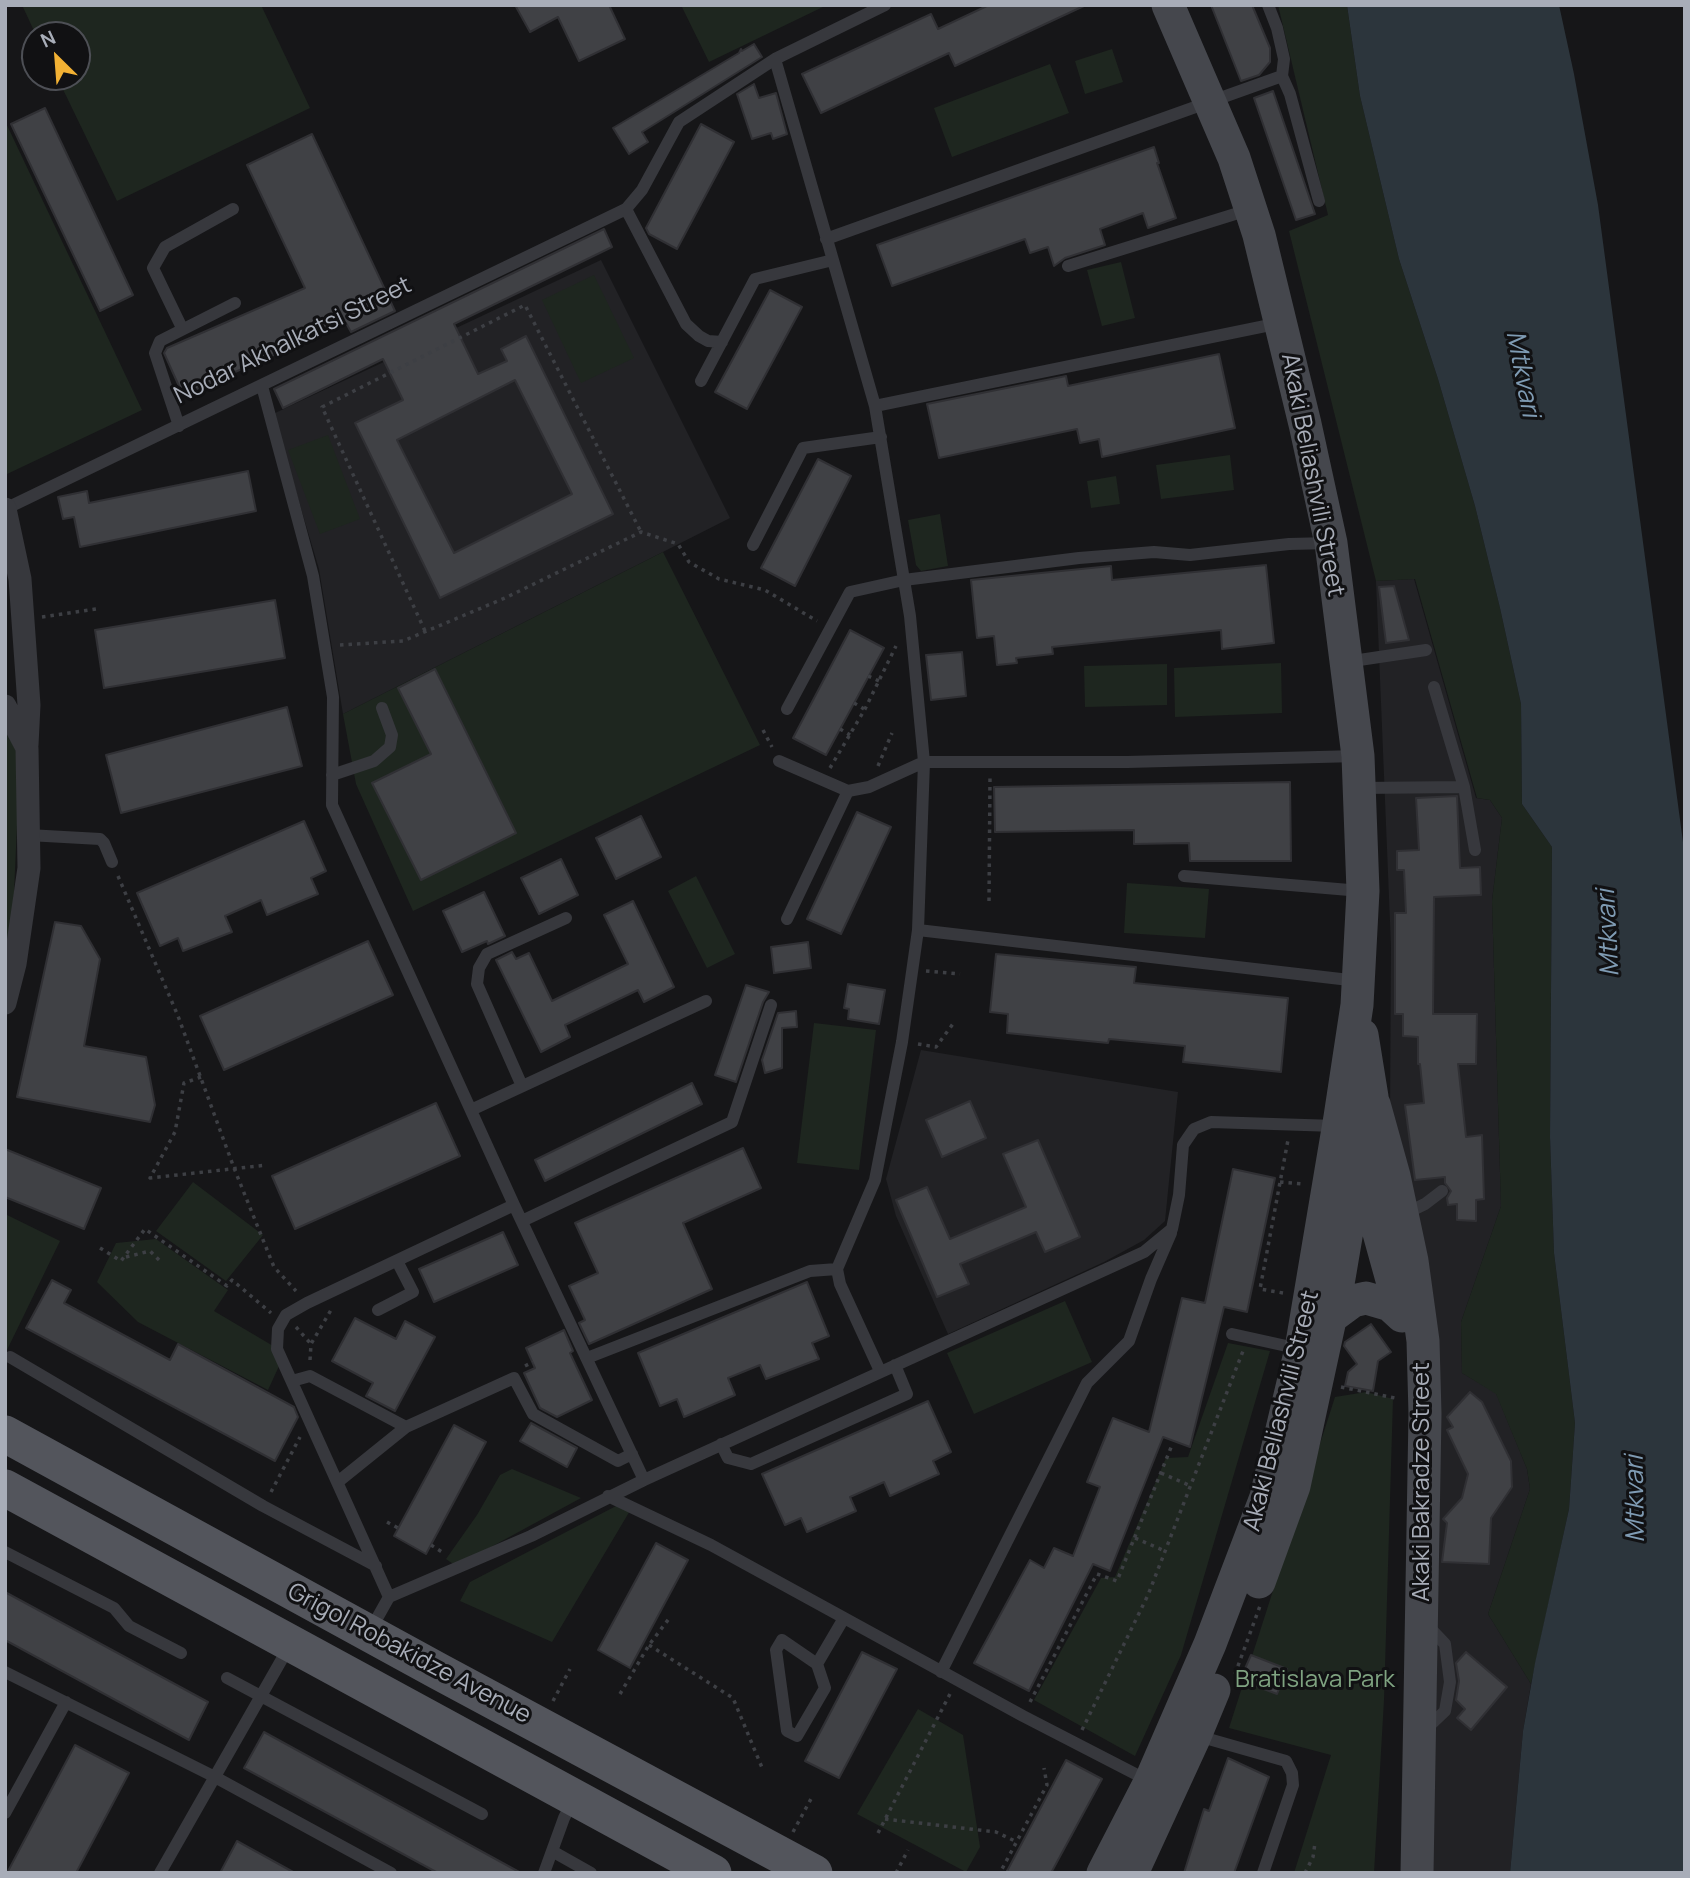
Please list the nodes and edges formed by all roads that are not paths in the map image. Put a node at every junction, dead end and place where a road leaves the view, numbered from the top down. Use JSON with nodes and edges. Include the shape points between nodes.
{"nodes":[{"id":1,"x":885,"y":5,"type":"edge"},
{"id":2,"x":1168,"y":5,"type":"edge"},
{"id":3,"x":1268,"y":5,"type":"edge"},
{"id":4,"x":775,"y":59,"type":"junction"},
{"id":5,"x":1282,"y":76,"type":"junction"},
{"id":6,"x":1210,"y":100,"type":"junction"},
{"id":7,"x":1319,"y":201,"type":"dead end"},
{"id":8,"x":233,"y":209,"type":"dead end"},
{"id":9,"x":626,"y":209,"type":"junction"},
{"id":10,"x":1250,"y":209,"type":"junction"},
{"id":11,"x":826,"y":239,"type":"junction"},
{"id":12,"x":834,"y":260,"type":"junction"},
{"id":13,"x":1068,"y":266,"type":"dead end"},
{"id":14,"x":235,"y":303,"type":"dead end"},
{"id":15,"x":1280,"y":323,"type":"junction"},
{"id":16,"x":182,"y":328,"type":"junction"},
{"id":17,"x":722,"y":342,"type":"junction"},
{"id":18,"x":701,"y":381,"type":"dead end"},
{"id":19,"x":262,"y":386,"type":"junction"},
{"id":20,"x":875,"y":406,"type":"junction"},
{"id":21,"x":179,"y":426,"type":"junction"},
{"id":22,"x":881,"y":438,"type":"junction"},
{"id":23,"x":5,"y":509,"type":"edge"},
{"id":24,"x":1331,"y":543,"type":"junction"},
{"id":25,"x":753,"y":545,"type":"dead end"},
{"id":26,"x":904,"y":580,"type":"junction"},
{"id":27,"x":1426,"y":650,"type":"dead end"},
{"id":28,"x":1346,"y":662,"type":"junction"},
{"id":29,"x":1434,"y":687,"type":"dead end"},
{"id":30,"x":5,"y":706,"type":"edge"},
{"id":31,"x":382,"y":708,"type":"dead end"},
{"id":32,"x":787,"y":709,"type":"dead end"},
{"id":33,"x":27,"y":748,"type":"junction"},
{"id":34,"x":779,"y":761,"type":"dead end"},
{"id":35,"x":924,"y":762,"type":"junction"},
{"id":36,"x":1358,"y":772,"type":"junction"},
{"id":37,"x":332,"y":775,"type":"junction"},
{"id":38,"x":1464,"y":787,"type":"junction"},
{"id":39,"x":848,"y":790,"type":"junction"},
{"id":40,"x":28,"y":835,"type":"junction"},
{"id":41,"x":1475,"y":850,"type":"dead end"},
{"id":42,"x":112,"y":862,"type":"road end"},
{"id":43,"x":1184,"y":876,"type":"dead end"},
{"id":44,"x":1363,"y":891,"type":"junction"},
{"id":45,"x":566,"y":918,"type":"dead end"},
{"id":46,"x":787,"y":919,"type":"dead end"},
{"id":47,"x":918,"y":930,"type":"junction"},
{"id":48,"x":1358,"y":993,"type":"junction"},
{"id":49,"x":706,"y":1001,"type":"dead end"},
{"id":50,"x":5,"y":1003,"type":"edge"},
{"id":51,"x":771,"y":1005,"type":"dead end"},
{"id":52,"x":522,"y":1086,"type":"junction"},
{"id":53,"x":1372,"y":1097,"type":"junction"},
{"id":54,"x":471,"y":1110,"type":"junction"},
{"id":55,"x":1339,"y":1122,"type":"junction"},
{"id":56,"x":1359,"y":1160,"type":"junction"},
{"id":57,"x":1443,"y":1191,"type":"dead end"},
{"id":58,"x":514,"y":1205,"type":"junction"},
{"id":59,"x":1402,"y":1215,"type":"junction"},
{"id":60,"x":522,"y":1221,"type":"junction"},
{"id":61,"x":1172,"y":1229,"type":"junction"},
{"id":62,"x":397,"y":1261,"type":"junction"},
{"id":63,"x":837,"y":1269,"type":"junction"},
{"id":64,"x":377,"y":1310,"type":"dead end"},
{"id":65,"x":1402,"y":1316,"type":"junction"},
{"id":66,"x":1331,"y":1318,"type":"junction"},
{"id":67,"x":1232,"y":1334,"type":"dead end"},
{"id":68,"x":1301,"y":1349,"type":"junction"},
{"id":69,"x":10,"y":1357,"type":"dead end"},
{"id":70,"x":587,"y":1358,"type":"junction"},
{"id":71,"x":895,"y":1365,"type":"junction"},
{"id":72,"x":880,"y":1371,"type":"junction"},
{"id":73,"x":292,"y":1381,"type":"junction"},
{"id":74,"x":406,"y":1427,"type":"junction"},
{"id":75,"x":6,"y":1437,"type":"edge"},
{"id":76,"x":721,"y":1444,"type":"junction"},
{"id":77,"x":632,"y":1454,"type":"junction"},
{"id":78,"x":644,"y":1479,"type":"junction"},
{"id":79,"x":339,"y":1482,"type":"junction"},
{"id":80,"x":5,"y":1488,"type":"edge"},
{"id":81,"x":608,"y":1496,"type":"junction"},
{"id":82,"x":5,"y":1552,"type":"edge"},
{"id":83,"x":376,"y":1566,"type":"junction"},
{"id":84,"x":389,"y":1597,"type":"junction"},
{"id":85,"x":844,"y":1618,"type":"junction"},
{"id":86,"x":369,"y":1633,"type":"junction"},
{"id":87,"x":292,"y":1642,"type":"junction"},
{"id":88,"x":181,"y":1653,"type":"dead end"},
{"id":89,"x":817,"y":1664,"type":"junction"},
{"id":90,"x":5,"y":1672,"type":"edge"},
{"id":91,"x":941,"y":1672,"type":"junction"},
{"id":92,"x":227,"y":1678,"type":"dead end"},
{"id":93,"x":261,"y":1697,"type":"junction"},
{"id":94,"x":66,"y":1702,"type":"junction"},
{"id":95,"x":1195,"y":1736,"type":"junction"},
{"id":96,"x":213,"y":1776,"type":"junction"},
{"id":97,"x":1150,"y":1782,"type":"junction"},
{"id":98,"x":575,"y":1796,"type":"junction"},
{"id":99,"x":5,"y":1813,"type":"edge"},
{"id":100,"x":482,"y":1814,"type":"dead end"},
{"id":101,"x":552,"y":1852,"type":"junction"},
{"id":102,"x":160,"y":1873,"type":"edge"},
{"id":103,"x":391,"y":1873,"type":"edge"},
{"id":104,"x":544,"y":1873,"type":"edge"},
{"id":105,"x":591,"y":1873,"type":"edge"},
{"id":106,"x":713,"y":1873,"type":"edge"},
{"id":107,"x":814,"y":1873,"type":"edge"},
{"id":108,"x":1103,"y":1873,"type":"edge"},
{"id":109,"x":1132,"y":1873,"type":"edge"},
{"id":110,"x":1263,"y":1873,"type":"edge"},
{"id":111,"x":1395,"y":1873,"type":"edge"},
{"id":112,"x":1417,"y":1873,"type":"edge"}],
"edges":[{"from":1,"to":4,"type":"lane"},
{"from":2,"to":6,"type":"main road","name":"Akaki Beliashvili Street"},
{"from":3,"to":5,"type":"lane","via":[[1284,58]]},
{"from":4,"to":9,"type":"lane","via":[[679,122],[642,190]]},
{"from":4,"to":11,"type":"lane"},
{"from":5,"to":6,"type":"lane"},
{"from":5,"to":7,"type":"lane"},
{"from":6,"to":10,"type":"main road","name":"Akaki Beliashvili Street"},
{"from":6,"to":11,"type":"lane"},
{"from":8,"to":16,"type":"lane","via":[[165,247],[153,268]]},
{"from":9,"to":17,"type":"lane","via":[[686,324],[708,341]]},
{"from":9,"to":19,"type":"lane","name":"Nodar Akhalkatsi Street"},
{"from":10,"to":13,"type":"lane"},
{"from":10,"to":15,"type":"main road","name":"Akaki Beliashvili Street"},
{"from":11,"to":12,"type":"lane"},
{"from":12,"to":17,"type":"lane","via":[[755,279]]},
{"from":12,"to":20,"type":"lane"},
{"from":14,"to":16,"type":"lane"},
{"from":15,"to":20,"type":"lane"},
{"from":15,"to":24,"type":"main road","name":"Akaki Beliashvili Street"},
{"from":16,"to":21,"type":"lane","via":[[160,341],[155,353]]},
{"from":17,"to":18,"type":"lane"},
{"from":19,"to":21,"type":"lane","name":"Nodar Akhalkatsi Street"},
{"from":19,"to":37,"type":"lane","via":[[313,576],[333,697]]},
{"from":20,"to":22,"type":"lane"},
{"from":21,"to":23,"type":"lane","name":"Nodar Akhalkatsi Street"},
{"from":22,"to":25,"type":"lane","via":[[803,449]]},
{"from":22,"to":26,"type":"lane"},
{"from":23,"to":33,"type":"street","via":[[20,579],[29,705]]},
{"from":24,"to":26,"type":"lane","via":[[1190,555],[1154,552],[1079,558]]},
{"from":24,"to":28,"type":"main road","name":"Akaki Beliashvili Street"},
{"from":26,"to":32,"type":"lane","via":[[850,593]]},
{"from":26,"to":35,"type":"lane"},
{"from":27,"to":28,"type":"lane"},
{"from":28,"to":36,"type":"main road","name":"Akaki Beliashvili Street"},
{"from":29,"to":38,"type":"lane"},
{"from":30,"to":33,"type":"street"},
{"from":31,"to":37,"type":"lane","via":[[390,747],[374,761]]},
{"from":33,"to":40,"type":"street"},
{"from":34,"to":39,"type":"lane"},
{"from":35,"to":36,"type":"lane","via":[[1127,762]]},
{"from":35,"to":39,"type":"lane","via":[[869,787]]},
{"from":35,"to":47,"type":"lane"},
{"from":36,"to":38,"type":"lane"},
{"from":36,"to":44,"type":"main road","name":"Akaki Beliashvili Street"},
{"from":37,"to":54,"type":"lane","via":[[332,804]]},
{"from":38,"to":41,"type":"lane"},
{"from":39,"to":46,"type":"lane"},
{"from":40,"to":42,"type":"lane","via":[[100,839]]},
{"from":40,"to":50,"type":"street","via":[[29,869]]},
{"from":43,"to":44,"type":"lane"},
{"from":44,"to":48,"type":"main road","name":"Akaki Beliashvili Street"},
{"from":45,"to":52,"type":"lane","via":[[487,954],[479,968],[477,984]]},
{"from":47,"to":48,"type":"lane"},
{"from":47,"to":63,"type":"lane","via":[[875,1180]]},
{"from":48,"to":53,"type":"main road","name":"Akaki Beliashvili Street"},
{"from":48,"to":55,"type":"main road","name":"Akaki Beliashvili Street"},
{"from":49,"to":52,"type":"lane"},
{"from":51,"to":60,"type":"lane","via":[[732,1122]]},
{"from":52,"to":54,"type":"lane"},
{"from":53,"to":56,"type":"main road","name":"Akaki Beliashvili Street"},
{"from":53,"to":59,"type":"main road","name":"Akaki Bakradze Street"},
{"from":54,"to":58,"type":"lane"},
{"from":55,"to":56,"type":"main road","name":"Akaki Bakradze Street"},
{"from":55,"to":61,"type":"lane","via":[[1211,1122],[1194,1129],[1183,1145]]},
{"from":55,"to":68,"type":"main road","name":"Akaki Beliashvili Street"},
{"from":56,"to":65,"type":"main road","name":"Akaki Bakradze Street"},
{"from":56,"to":66,"type":"main road","name":"Akaki Beliashvili Street"},
{"from":57,"to":59,"type":"lane"},
{"from":58,"to":60,"type":"lane"},
{"from":58,"to":62,"type":"lane"},
{"from":59,"to":112,"type":"main road","name":"Akaki Bakradze Street","via":[[1423,1341],[1425,1414]]},
{"from":60,"to":70,"type":"lane"},
{"from":61,"to":71,"type":"lane","via":[[1144,1252]]},
{"from":61,"to":91,"type":"lane","via":[[1129,1341],[1087,1383]]},
{"from":62,"to":64,"type":"lane","via":[[413,1292]]},
{"from":62,"to":73,"type":"lane","via":[[286,1315],[278,1329],[277,1349]]},
{"from":63,"to":70,"type":"lane","via":[[810,1271]]},
{"from":63,"to":72,"type":"lane"},
{"from":65,"to":66,"type":"main road","via":[[1390,1305],[1366,1298],[1353,1301]]},
{"from":65,"to":111,"type":"main road","name":"Akaki Bakradze Street","via":[[1411,1392]]},
{"from":66,"to":95,"type":"main road","name":"Akaki Beliashvili Street","via":[[1294,1486]]},
{"from":67,"to":68,"type":"lane"},
{"from":68,"to":97,"type":"main road","name":"Akaki Beliashvili Street","via":[[1266,1497],[1210,1644]]},
{"from":69,"to":83,"type":"lane","via":[[263,1506]]},
{"from":70,"to":77,"type":"lane"},
{"from":71,"to":72,"type":"lane"},
{"from":71,"to":76,"type":"lane","via":[[907,1394],[751,1464],[728,1458]]},
{"from":72,"to":76,"type":"lane"},
{"from":73,"to":74,"type":"lane","via":[[310,1376]]},
{"from":73,"to":79,"type":"lane"},
{"from":74,"to":77,"type":"lane","via":[[514,1378],[533,1414],[618,1461]]},
{"from":74,"to":79,"type":"lane"},
{"from":75,"to":86,"type":"main road","name":"Grigol Robakidze Avenue"},
{"from":76,"to":78,"type":"lane"},
{"from":77,"to":78,"type":"lane"},
{"from":78,"to":81,"type":"lane"},
{"from":79,"to":83,"type":"lane"},
{"from":80,"to":87,"type":"main road","name":"Grigol Robakidze Avenue"},
{"from":81,"to":84,"type":"lane","via":[[531,1536]]},
{"from":81,"to":85,"type":"lane","via":[[711,1545]]},
{"from":82,"to":88,"type":"lane","via":[[114,1608],[129,1626]]},
{"from":83,"to":84,"type":"lane"},
{"from":84,"to":86,"type":"lane"},
{"from":85,"to":89,"type":"lane"},
{"from":85,"to":91,"type":"lane"},
{"from":86,"to":107,"type":"main road","name":"Grigol Robakidze Avenue"},
{"from":87,"to":93,"type":"lane"},
{"from":87,"to":98,"type":"main road","name":"Grigol Robakidze Avenue"},
{"from":89,"to":89,"type":"lane","via":[[825,1688],[797,1736],[787,1731],[776,1650],[782,1640]]},
{"from":90,"to":94,"type":"lane"},
{"from":91,"to":97,"type":"lane"},
{"from":92,"to":93,"type":"lane"},
{"from":93,"to":96,"type":"lane"},
{"from":93,"to":100,"type":"lane"},
{"from":94,"to":96,"type":"lane"},
{"from":94,"to":99,"type":"lane"},
{"from":95,"to":109,"type":"main road","name":"Akaki Beliashvili Street"},
{"from":95,"to":110,"type":"lane","via":[[1286,1761],[1292,1773],[1293,1785]]},
{"from":96,"to":102,"type":"lane"},
{"from":96,"to":103,"type":"lane"},
{"from":97,"to":108,"type":"main road","name":"Akaki Beliashvili Street"},
{"from":98,"to":101,"type":"lane"},
{"from":98,"to":106,"type":"main road","name":"Grigol Robakidze Avenue"},
{"from":101,"to":104,"type":"lane"},
{"from":101,"to":105,"type":"lane"}]}
